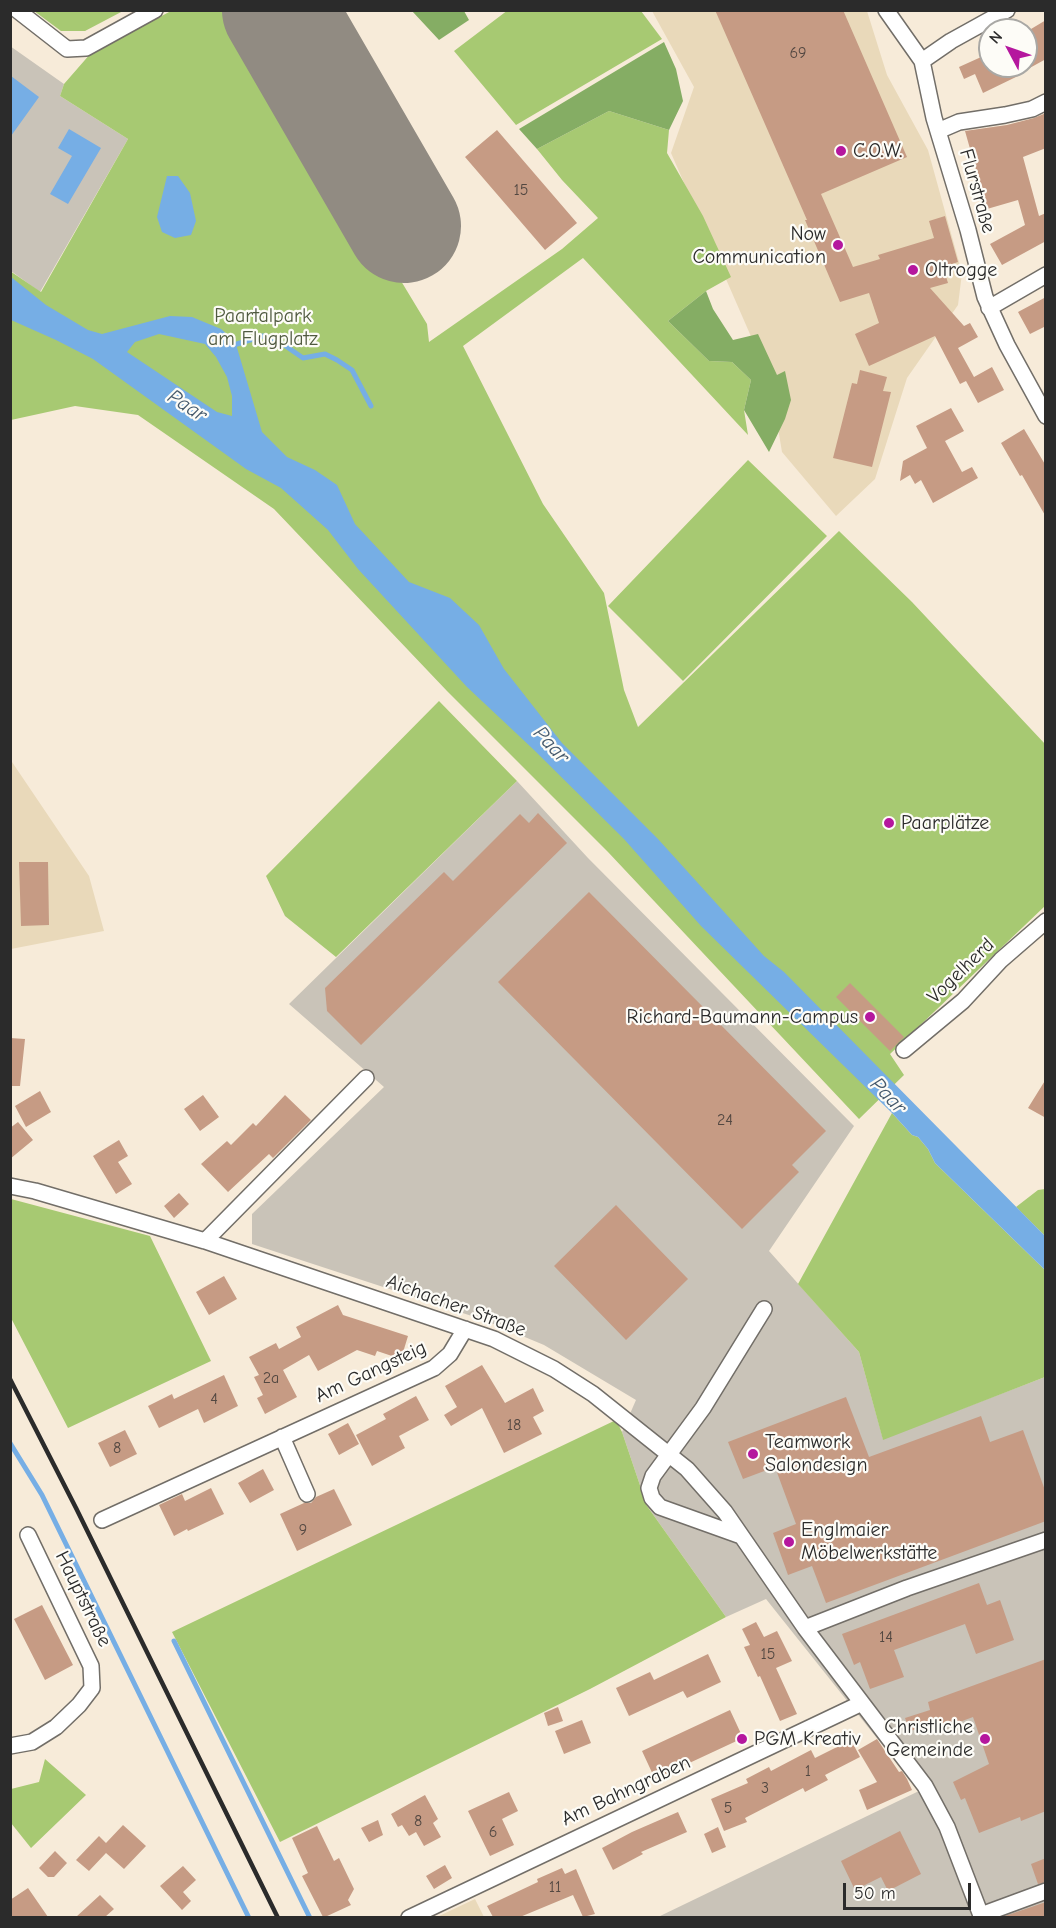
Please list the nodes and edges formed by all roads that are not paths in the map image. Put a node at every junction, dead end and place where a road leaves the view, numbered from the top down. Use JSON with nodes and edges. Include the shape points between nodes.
{"nodes":[{"id":1,"x":17,"y":10,"type":"edge"},
{"id":2,"x":155,"y":10,"type":"edge"},
{"id":3,"x":886,"y":10,"type":"edge"},
{"id":4,"x":1007,"y":10,"type":"edge"},
{"id":5,"x":922,"y":61,"type":"junction"},
{"id":6,"x":1046,"y":102,"type":"edge"},
{"id":7,"x":938,"y":131,"type":"junction"},
{"id":8,"x":1046,"y":275,"type":"edge"},
{"id":9,"x":989,"y":308,"type":"junction"},
{"id":10,"x":1046,"y":416,"type":"edge"},
{"id":11,"x":1046,"y":921,"type":"edge"},
{"id":12,"x":904,"y":1050,"type":"dead end"},
{"id":13,"x":366,"y":1078,"type":"dead end"},
{"id":14,"x":10,"y":1186,"type":"edge"},
{"id":15,"x":206,"y":1241,"type":"junction"},
{"id":16,"x":764,"y":1309,"type":"dead end"},
{"id":17,"x":465,"y":1329,"type":"junction"},
{"id":18,"x":282,"y":1437,"type":"junction"},
{"id":19,"x":669,"y":1454,"type":"junction"},
{"id":20,"x":307,"y":1494,"type":"dead end"},
{"id":21,"x":102,"y":1520,"type":"dead end"},
{"id":22,"x":28,"y":1534,"type":"dead end"},
{"id":23,"x":741,"y":1536,"type":"junction"},
{"id":24,"x":1046,"y":1540,"type":"edge"},
{"id":25,"x":805,"y":1628,"type":"junction"},
{"id":26,"x":862,"y":1703,"type":"junction"},
{"id":27,"x":10,"y":1746,"type":"edge"},
{"id":28,"x":1046,"y":1891,"type":"edge"},
{"id":29,"x":981,"y":1916,"type":"edge"},
{"id":30,"x":409,"y":1917,"type":"edge"}],
"edges":[{"from":1,"to":2,"type":"street","via":[[67,49],[86,48]]},
{"from":3,"to":5,"type":"street","name":"Flurstraße"},
{"from":4,"to":5,"type":"street"},
{"from":5,"to":7,"type":"street","name":"Flurstraße"},
{"from":6,"to":7,"type":"street","via":[[1032,109],[959,122]]},
{"from":7,"to":9,"type":"street","name":"Flurstraße"},
{"from":8,"to":9,"type":"street"},
{"from":9,"to":10,"type":"street","name":"Flurstraße"},
{"from":11,"to":12,"type":"street","name":"Vogelherd","via":[[1001,960],[963,1001]]},
{"from":13,"to":15,"type":"street"},
{"from":14,"to":15,"type":"street","name":"Aichacher Straße"},
{"from":15,"to":17,"type":"street","name":"Aichacher Straße"},
{"from":16,"to":19,"type":"street","via":[[703,1408]]},
{"from":17,"to":18,"type":"street","name":"Am Gangsteig","via":[[450,1354],[434,1368]]},
{"from":17,"to":19,"type":"street","name":"Aichacher Straße","via":[[554,1369],[593,1394]]},
{"from":18,"to":20,"type":"street"},
{"from":18,"to":21,"type":"street","name":"Am Gangsteig"},
{"from":19,"to":23,"type":"street","name":"Aichacher Straße","via":[[706,1490]]},
{"from":19,"to":23,"type":"street","via":[[653,1476],[649,1488],[652,1498],[660,1507]]},
{"from":22,"to":27,"type":"street","name":"Hauptstraße","via":[[91,1666],[92,1688],[56,1727],[32,1742]]},
{"from":23,"to":25,"type":"street","name":"Aichacher Straße"},
{"from":24,"to":25,"type":"street"},
{"from":25,"to":26,"type":"street","name":"Aichacher Straße"},
{"from":26,"to":29,"type":"street","name":"Aichacher Straße","via":[[936,1805]]},
{"from":26,"to":30,"type":"street","name":"Am Bahngraben"},
{"from":28,"to":29,"type":"street"}]}
